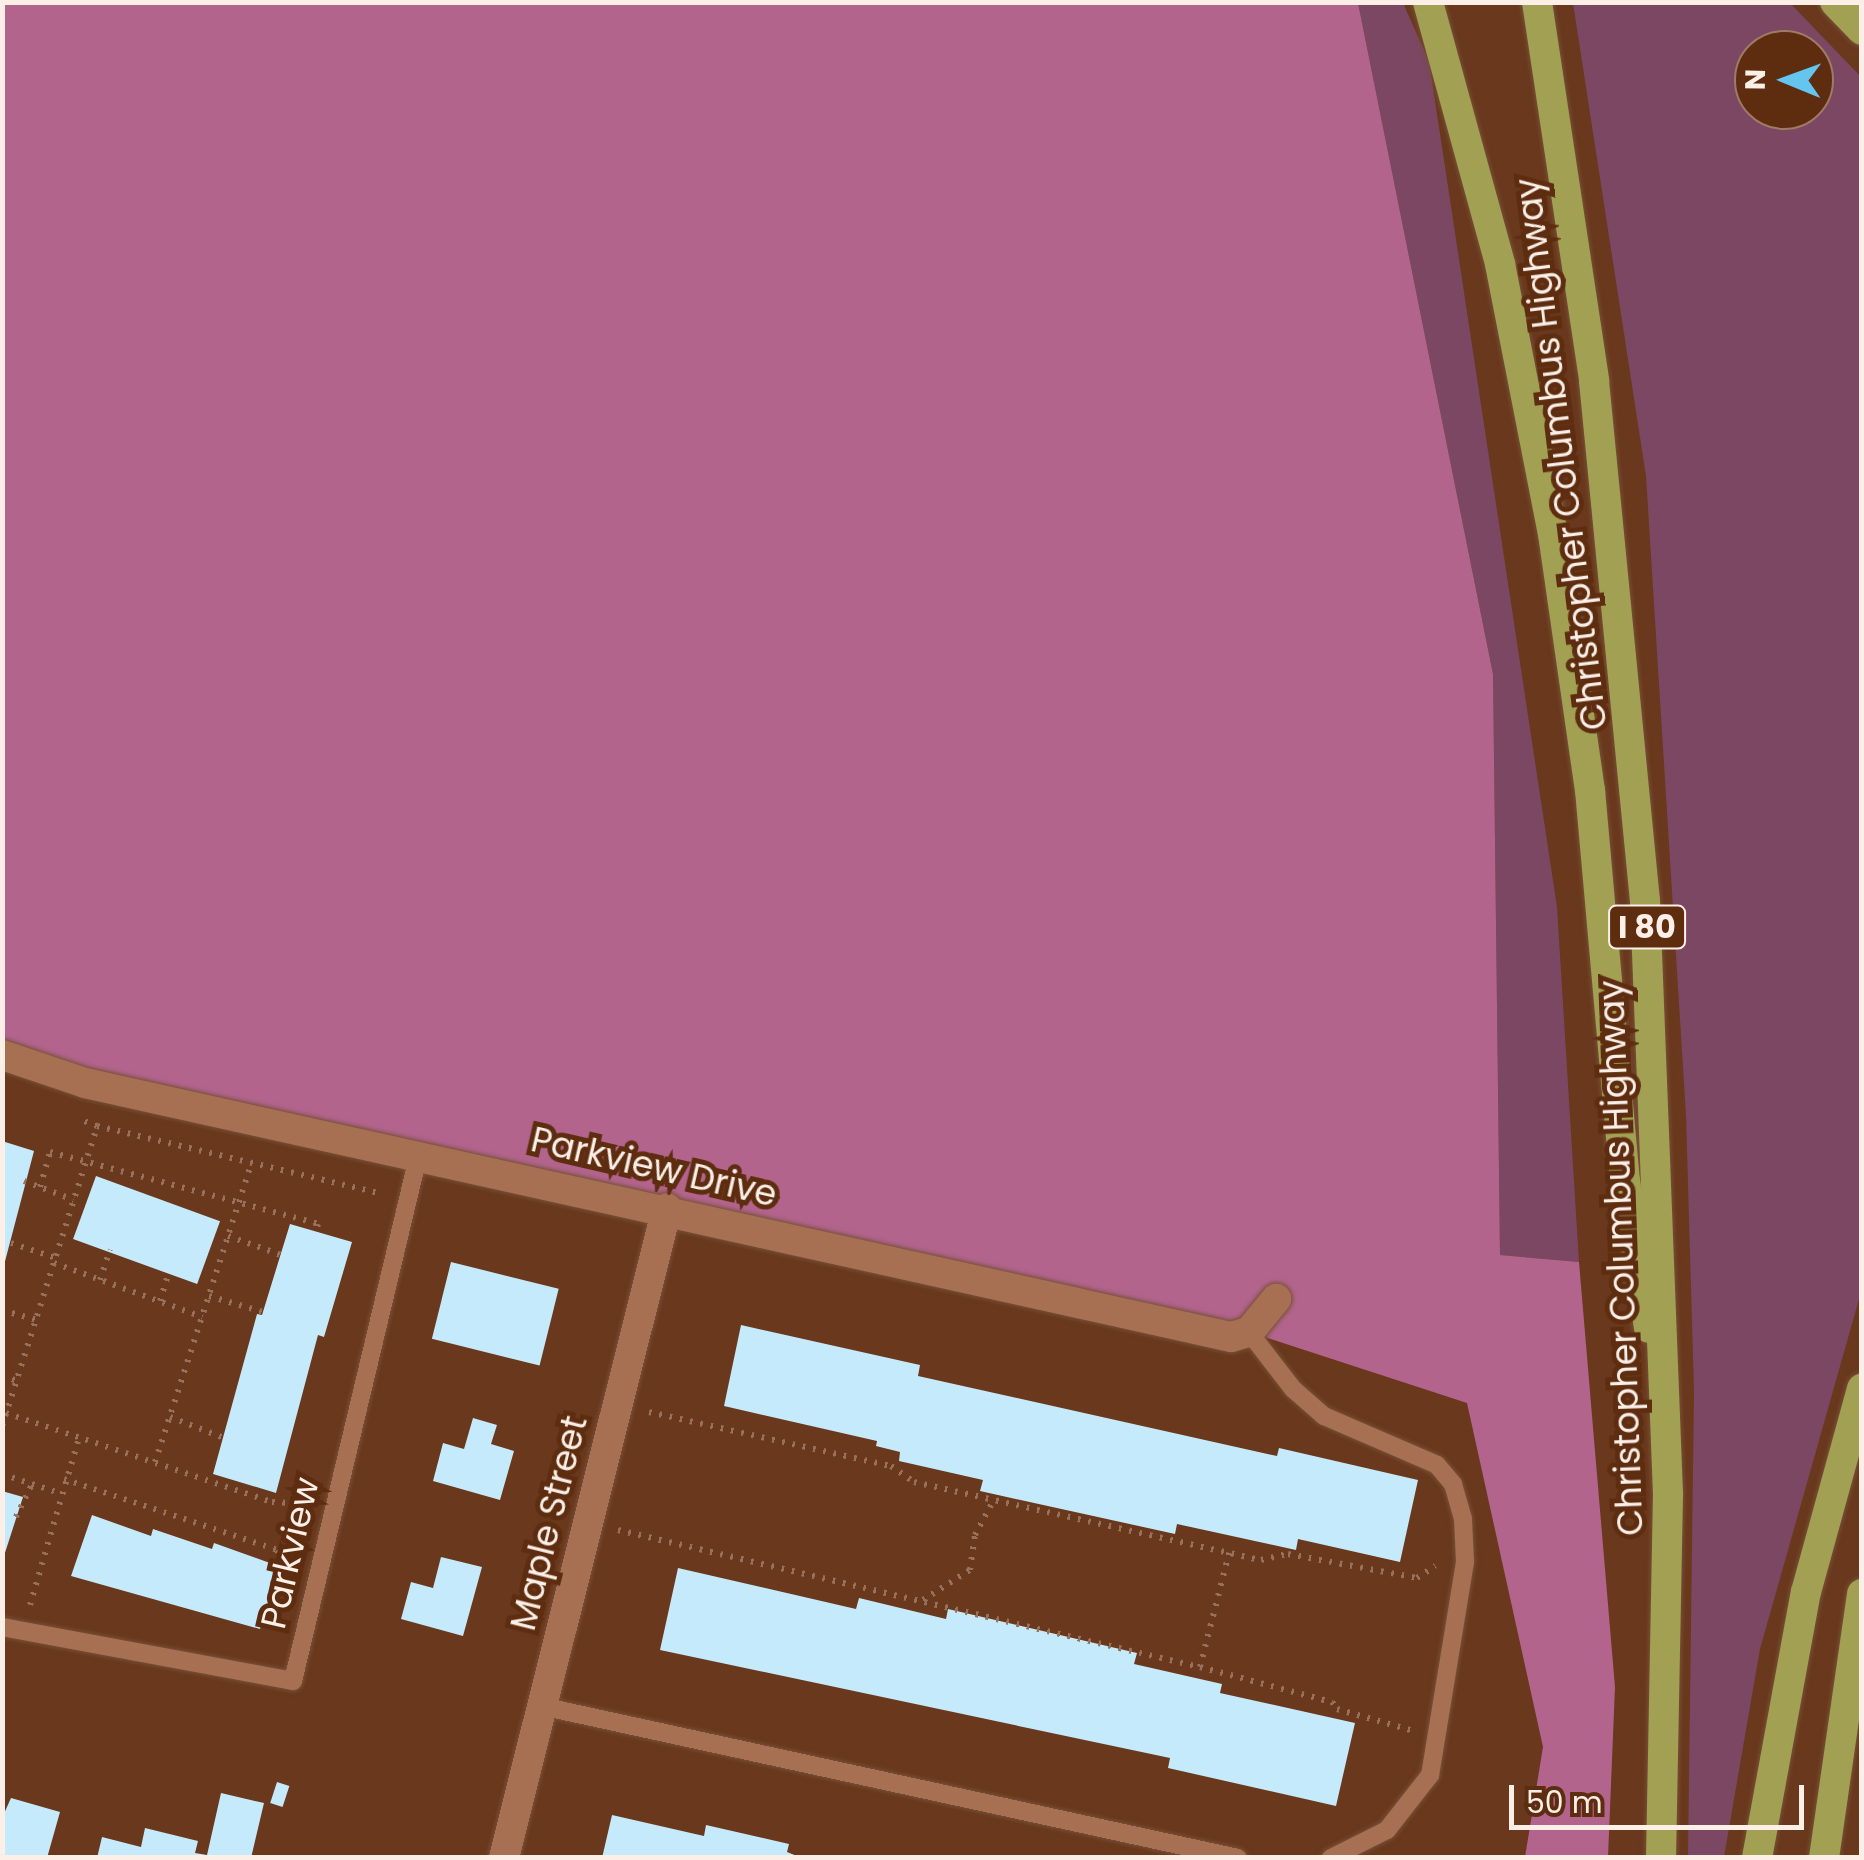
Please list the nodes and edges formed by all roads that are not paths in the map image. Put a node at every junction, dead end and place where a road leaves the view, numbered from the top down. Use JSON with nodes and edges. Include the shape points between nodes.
{"nodes":[{"id":1,"x":1428,"y":2,"type":"edge"},
{"id":2,"x":1538,"y":2,"type":"edge"},
{"id":3,"x":1835,"y":2,"type":"edge"},
{"id":4,"x":1862,"y":30,"type":"edge"},
{"id":5,"x":2,"y":1054,"type":"edge"},
{"id":6,"x":419,"y":1154,"type":"junction"},
{"id":7,"x":668,"y":1208,"type":"junction"},
{"id":8,"x":1276,"y":1299,"type":"dead end"},
{"id":9,"x":1248,"y":1332,"type":"junction"},
{"id":10,"x":1862,"y":1389,"type":"edge"},
{"id":11,"x":1666,"y":1432,"type":"junction"},
{"id":12,"x":1862,"y":1594,"type":"edge"},
{"id":13,"x":2,"y":1627,"type":"edge"},
{"id":14,"x":541,"y":1706,"type":"junction"},
{"id":15,"x":504,"y":1858,"type":"edge"},
{"id":16,"x":1238,"y":1858,"type":"edge"},
{"id":17,"x":1330,"y":1858,"type":"edge"},
{"id":18,"x":1662,"y":1858,"type":"edge"},
{"id":19,"x":1757,"y":1858,"type":"edge"},
{"id":20,"x":1824,"y":1858,"type":"edge"}],
"edges":[{"from":1,"to":11,"type":"highway","via":[[1500,264],[1553,534],[1601,875],[1625,1182]]},
{"from":2,"to":11,"type":"highway","name":"Christopher Columbus Highway","number":"I 80","via":[[1594,381],[1636,772],[1657,1101]]},
{"from":3,"to":4,"type":"highway"},
{"from":5,"to":6,"type":"street","name":"Parkview Drive","via":[[85,1084]]},
{"from":6,"to":7,"type":"street","name":"Parkview Drive"},
{"from":6,"to":13,"type":"lane","name":"Parkview","via":[[293,1680]]},
{"from":7,"to":9,"type":"street","name":"Parkview Drive","via":[[1212,1334]]},
{"from":7,"to":14,"type":"street","name":"Maple Street"},
{"from":8,"to":9,"type":"street"},
{"from":9,"to":17,"type":"lane","via":[[1324,1416],[1437,1465],[1453,1484],[1464,1545],[1441,1740],[1414,1803],[1388,1830]]},
{"from":10,"to":19,"type":"highway","via":[[1794,1650]]},
{"from":11,"to":18,"type":"highway","name":"Christopher Columbus Highway","number":"I 80"},
{"from":12,"to":20,"type":"highway"},
{"from":14,"to":15,"type":"street","name":"Maple Street"},
{"from":14,"to":16,"type":"lane"}]}
